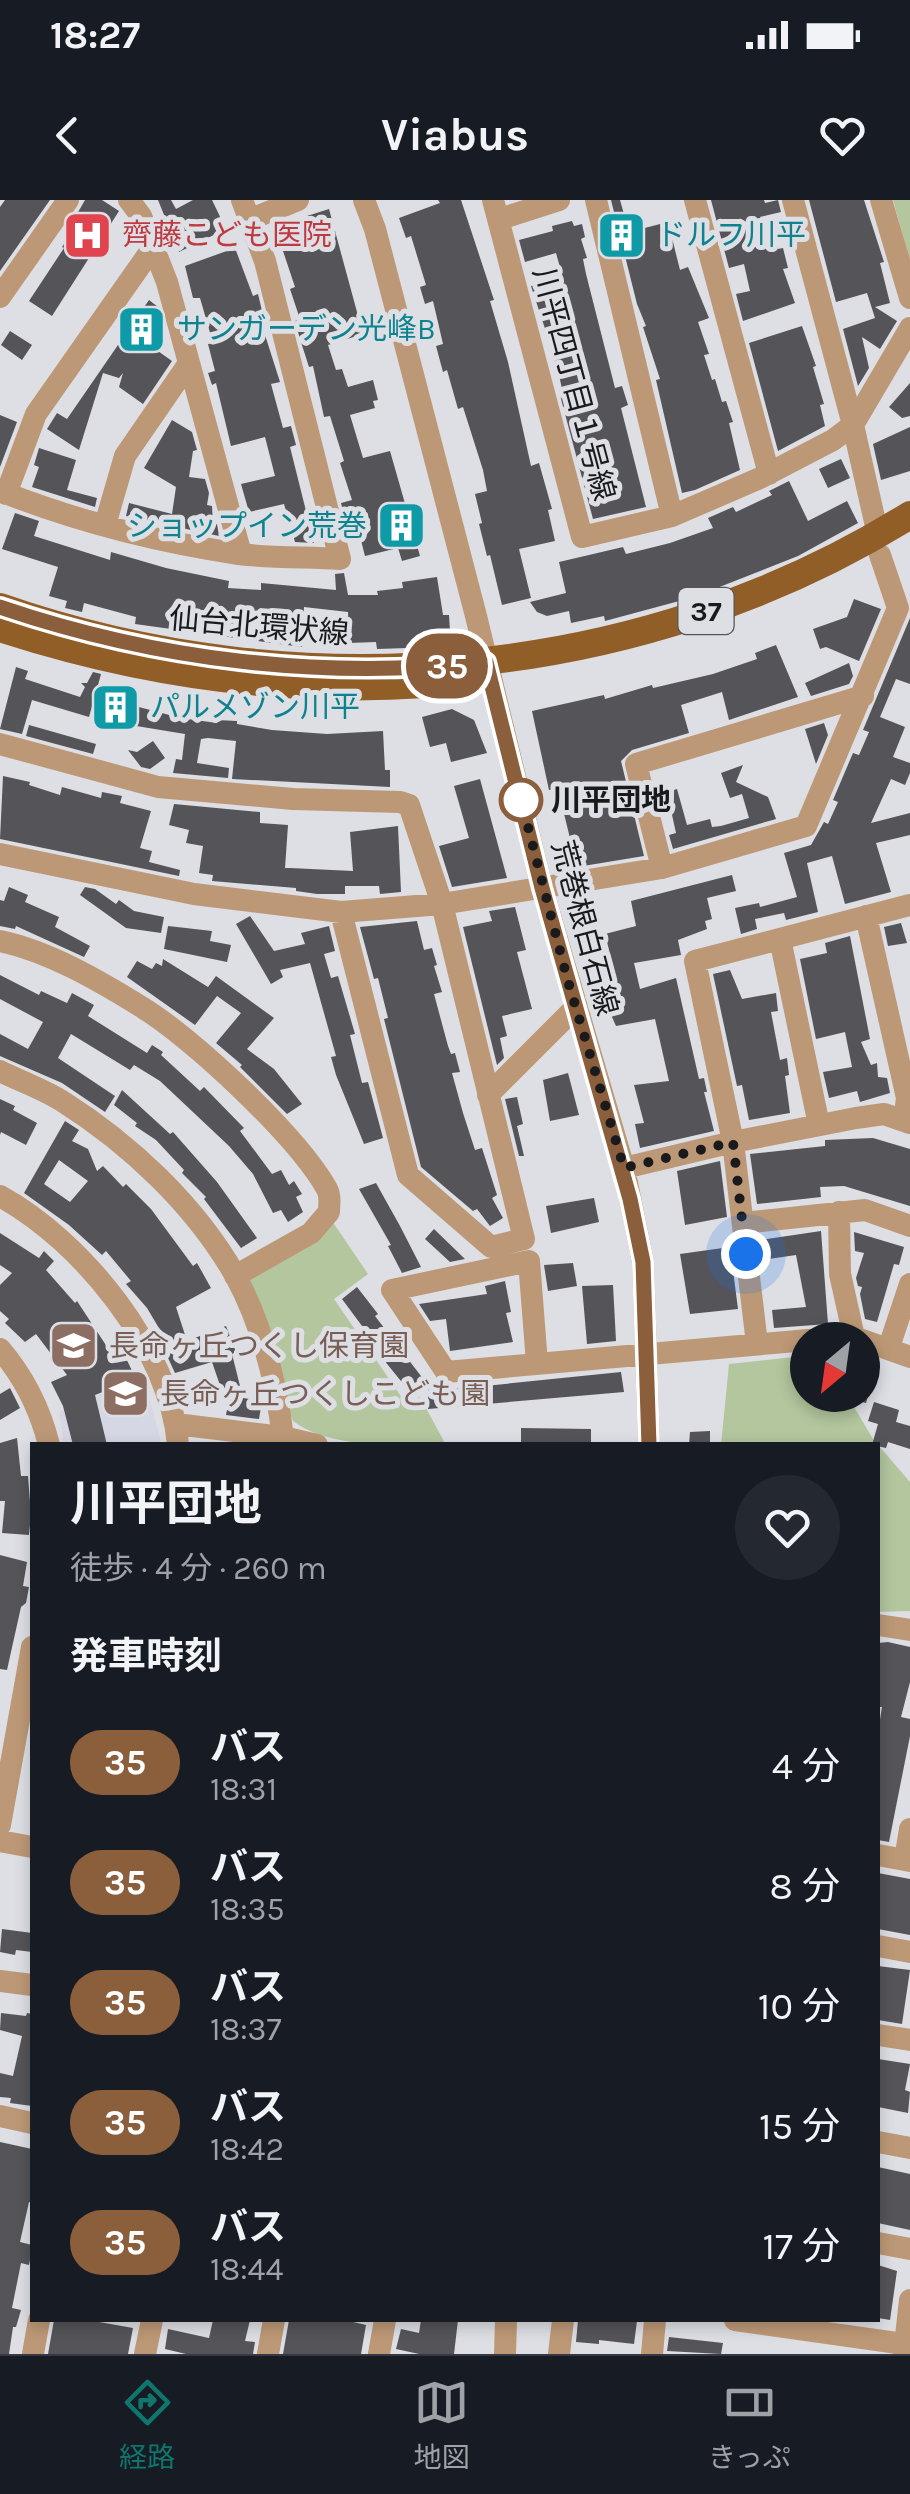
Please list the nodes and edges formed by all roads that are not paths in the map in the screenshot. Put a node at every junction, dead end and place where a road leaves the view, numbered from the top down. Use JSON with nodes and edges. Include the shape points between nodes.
{"nodes":[{"id":1,"x":68,"y":200,"type":"edge"},
{"id":2,"x":130,"y":200,"type":"edge"},
{"id":3,"x":298,"y":200,"type":"edge"},
{"id":4,"x":364,"y":200,"type":"edge"},
{"id":5,"x":559,"y":200,"type":"edge"},
{"id":6,"x":596,"y":200,"type":"edge"},
{"id":7,"x":695,"y":200,"type":"edge"},
{"id":8,"x":793,"y":200,"type":"edge"},
{"id":9,"x":882,"y":200,"type":"edge"},
{"id":10,"x":246,"y":210,"type":"edge"},
{"id":11,"x":496,"y":210,"type":"edge"},
{"id":12,"x":154,"y":246,"type":"junction"},
{"id":13,"x":0,"y":296,"type":"edge"},
{"id":14,"x":910,"y":298,"type":"edge"},
{"id":15,"x":910,"y":328,"type":"edge"},
{"id":16,"x":190,"y":363,"type":"junction"},
{"id":17,"x":853,"y":425,"type":"junction"},
{"id":18,"x":769,"y":474,"type":"junction"},
{"id":19,"x":3,"y":492,"type":"edge"},
{"id":20,"x":910,"y":515,"type":"edge"},
{"id":21,"x":672,"y":516,"type":"junction"},
{"id":22,"x":105,"y":525,"type":"junction"},
{"id":23,"x":910,"y":538,"type":"edge"},
{"id":24,"x":879,"y":545,"type":"junction"},
{"id":25,"x":241,"y":554,"type":"junction"},
{"id":26,"x":0,"y":607,"type":"edge"},
{"id":27,"x":0,"y":628,"type":"edge"},
{"id":28,"x":488,"y":670,"type":"junction"},
{"id":29,"x":864,"y":696,"type":"junction"},
{"id":30,"x":0,"y":744,"type":"edge"},
{"id":31,"x":0,"y":854,"type":"edge"},
{"id":32,"x":662,"y":868,"type":"junction"},
{"id":33,"x":542,"y":888,"type":"junction"},
{"id":34,"x":442,"y":904,"type":"junction"},
{"id":35,"x":910,"y":904,"type":"edge"},
{"id":36,"x":340,"y":912,"type":"junction"},
{"id":37,"x":866,"y":916,"type":"junction"},
{"id":38,"x":780,"y":939,"type":"junction"},
{"id":39,"x":0,"y":940,"type":"edge"},
{"id":40,"x":576,"y":1008,"type":"junction"},
{"id":41,"x":0,"y":1071,"type":"edge"},
{"id":42,"x":488,"y":1095,"type":"junction"},
{"id":43,"x":907,"y":1122,"type":"edge"},
{"id":44,"x":819,"y":1125,"type":"junction"},
{"id":45,"x":733,"y":1142,"type":"junction"},
{"id":46,"x":624,"y":1168,"type":"junction"},
{"id":47,"x":0,"y":1196,"type":"edge"},
{"id":48,"x":840,"y":1212,"type":"junction"},
{"id":49,"x":743,"y":1223,"type":"junction"},
{"id":50,"x":910,"y":1226,"type":"edge"},
{"id":51,"x":236,"y":1276,"type":"junction"},
{"id":52,"x":910,"y":1284,"type":"edge"},
{"id":53,"x":851,"y":1322,"type":"edge"},
{"id":54,"x":790,"y":1341,"type":"edge"},
{"id":55,"x":757,"y":1344,"type":"junction"},
{"id":56,"x":0,"y":1348,"type":"edge"},
{"id":57,"x":900,"y":1352,"type":"edge"},
{"id":58,"x":648,"y":1354,"type":"junction"},
{"id":59,"x":538,"y":1363,"type":"junction"},
{"id":60,"x":177,"y":1434,"type":"edge"},
{"id":61,"x":284,"y":1437,"type":"junction"},
{"id":62,"x":48,"y":1442,"type":"edge"},
{"id":63,"x":304,"y":1442,"type":"edge"},
{"id":64,"x":649,"y":1442,"type":"edge"},
{"id":65,"x":880,"y":1624,"type":"edge"},
{"id":66,"x":910,"y":1630,"type":"edge"},
{"id":67,"x":30,"y":1658,"type":"edge"},
{"id":68,"x":0,"y":1825,"type":"edge"},
{"id":69,"x":910,"y":1830,"type":"edge"},
{"id":70,"x":0,"y":1841,"type":"edge"},
{"id":71,"x":30,"y":1848,"type":"edge"},
{"id":72,"x":880,"y":1855,"type":"edge"},
{"id":73,"x":907,"y":1860,"type":"edge"},
{"id":74,"x":880,"y":1946,"type":"edge"},
{"id":75,"x":910,"y":1952,"type":"edge"},
{"id":76,"x":0,"y":1981,"type":"edge"},
{"id":77,"x":30,"y":1986,"type":"edge"},
{"id":78,"x":880,"y":2035,"type":"edge"},
{"id":79,"x":910,"y":2040,"type":"edge"},
{"id":80,"x":0,"y":2116,"type":"edge"},
{"id":81,"x":30,"y":2124,"type":"edge"},
{"id":82,"x":880,"y":2142,"type":"edge"},
{"id":83,"x":910,"y":2148,"type":"edge"},
{"id":84,"x":880,"y":2242,"type":"edge"},
{"id":85,"x":910,"y":2249,"type":"edge"},
{"id":86,"x":910,"y":2300,"type":"edge"},
{"id":87,"x":40,"y":2322,"type":"edge"},
{"id":88,"x":152,"y":2322,"type":"edge"},
{"id":89,"x":274,"y":2322,"type":"edge"},
{"id":90,"x":386,"y":2322,"type":"edge"},
{"id":91,"x":506,"y":2322,"type":"edge"},
{"id":92,"x":563,"y":2322,"type":"edge"},
{"id":93,"x":655,"y":2322,"type":"edge"},
{"id":94,"x":747,"y":2322,"type":"edge"},
{"id":95,"x":904,"y":2349,"type":"edge"},
{"id":96,"x":33,"y":2354,"type":"edge"},
{"id":97,"x":145,"y":2354,"type":"edge"},
{"id":98,"x":268,"y":2354,"type":"edge"},
{"id":99,"x":379,"y":2354,"type":"edge"},
{"id":100,"x":504,"y":2354,"type":"edge"},
{"id":101,"x":559,"y":2354,"type":"edge"},
{"id":102,"x":652,"y":2354,"type":"edge"}],
"edges":[{"from":1,"to":13,"type":"street"},
{"from":2,"to":12,"type":"street"},
{"from":3,"to":10,"type":"street"},
{"from":4,"to":28,"type":"street","name":"荒巻根白石線"},
{"from":5,"to":11,"type":"street"},
{"from":6,"to":21,"type":"street"},
{"from":7,"to":18,"type":"street"},
{"from":8,"to":17,"type":"street"},
{"from":9,"to":14,"type":"street"},
{"from":10,"to":25,"type":"street","via":[[266,261],[340,559]]},
{"from":11,"to":21,"type":"street","name":"川平四丁目１号線","via":[[582,537]]},
{"from":12,"to":16,"type":"street"},
{"from":12,"to":19,"type":"street","via":[[36,414]]},
{"from":15,"to":17,"type":"street","name":"川平四丁目１号線"},
{"from":16,"to":22,"type":"street","via":[[125,456]]},
{"from":16,"to":25,"type":"street"},
{"from":17,"to":18,"type":"street","name":"川平四丁目１号線"},
{"from":17,"to":24,"type":"street"},
{"from":18,"to":21,"type":"street","name":"川平四丁目１号線"},
{"from":19,"to":22,"type":"street"},
{"from":20,"to":24,"type":"main road","name":"仙台北環状線","number":"37"},
{"from":22,"to":25,"type":"street"},
{"from":23,"to":24,"type":"main road","name":"仙台北環状線","number":"37"},
{"from":24,"to":28,"type":"main road","name":"仙台北環状線","number":"37","via":[[788,600],[699,634],[606,658]]},
{"from":24,"to":29,"type":"street","via":[[898,608]]},
{"from":26,"to":28,"type":"main road","name":"仙台北環状線","number":"37","via":[[107,640],[235,662]]},
{"from":27,"to":28,"type":"main road","name":"仙台北環状線","number":"37","via":[[125,663],[246,682],[370,688]]},
{"from":28,"to":33,"type":"street","name":"荒巻根白石線"},
{"from":29,"to":32,"type":"street","via":[[806,826]]},
{"from":29,"to":32,"type":"street","via":[[636,764]]},
{"from":30,"to":34,"type":"street","via":[[158,786],[400,802],[417,825]]},
{"from":31,"to":36,"type":"street","via":[[194,894]]},
{"from":32,"to":33,"type":"street"},
{"from":33,"to":34,"type":"street"},
{"from":33,"to":40,"type":"street","name":"荒巻根白石線"},
{"from":34,"to":36,"type":"street"},
{"from":34,"to":42,"type":"street"},
{"from":35,"to":37,"type":"street"},
{"from":36,"to":42,"type":"street","via":[[408,1174],[490,1247],[524,1239]]},
{"from":37,"to":38,"type":"street"},
{"from":37,"to":43,"type":"street"},
{"from":38,"to":44,"type":"street"},
{"from":38,"to":45,"type":"street","via":[[695,961]]},
{"from":39,"to":51,"type":"street","via":[[76,970],[144,1008],[261,1110],[330,1193],[330,1212],[310,1233]]},
{"from":40,"to":42,"type":"street"},
{"from":40,"to":46,"type":"street","name":"荒巻根白石線"},
{"from":41,"to":51,"type":"street","via":[[61,1101],[140,1160],[198,1222]]},
{"from":43,"to":44,"type":"street","via":[[884,1114]]},
{"from":44,"to":45,"type":"street"},
{"from":45,"to":46,"type":"street"},
{"from":45,"to":49,"type":"street"},
{"from":46,"to":58,"type":"street","name":"荒巻根白石線","via":[[643,1262]]},
{"from":47,"to":60,"type":"street","via":[[66,1242],[103,1286],[140,1336]]},
{"from":48,"to":49,"type":"street"},
{"from":48,"to":50,"type":"street","via":[[866,1210]]},
{"from":48,"to":53,"type":"street","via":[[840,1274]]},
{"from":49,"to":55,"type":"street"},
{"from":51,"to":61,"type":"street","via":[[277,1389]]},
{"from":52,"to":57,"type":"street"},
{"from":54,"to":55,"type":"street"},
{"from":55,"to":58,"type":"street"},
{"from":56,"to":62,"type":"street","via":[[41,1413]]},
{"from":58,"to":59,"type":"street"},
{"from":58,"to":64,"type":"street","name":"荒巻根白石線"},
{"from":59,"to":59,"type":"street","via":[[446,1372],[392,1290],[530,1261]]},
{"from":60,"to":61,"type":"street"},
{"from":61,"to":63,"type":"street"},
{"from":65,"to":66,"type":"street"},
{"from":67,"to":68,"type":"street"},
{"from":69,"to":73,"type":"street"},
{"from":70,"to":71,"type":"street"},
{"from":72,"to":73,"type":"street"},
{"from":74,"to":75,"type":"street"},
{"from":76,"to":77,"type":"street"},
{"from":78,"to":79,"type":"street"},
{"from":80,"to":81,"type":"street"},
{"from":82,"to":83,"type":"street"},
{"from":84,"to":85,"type":"street"},
{"from":86,"to":95,"type":"street"},
{"from":87,"to":96,"type":"street"},
{"from":88,"to":97,"type":"street"},
{"from":89,"to":98,"type":"street"},
{"from":90,"to":99,"type":"street"},
{"from":91,"to":100,"type":"street"},
{"from":92,"to":101,"type":"street"},
{"from":93,"to":102,"type":"street"},
{"from":94,"to":95,"type":"street"}]}
